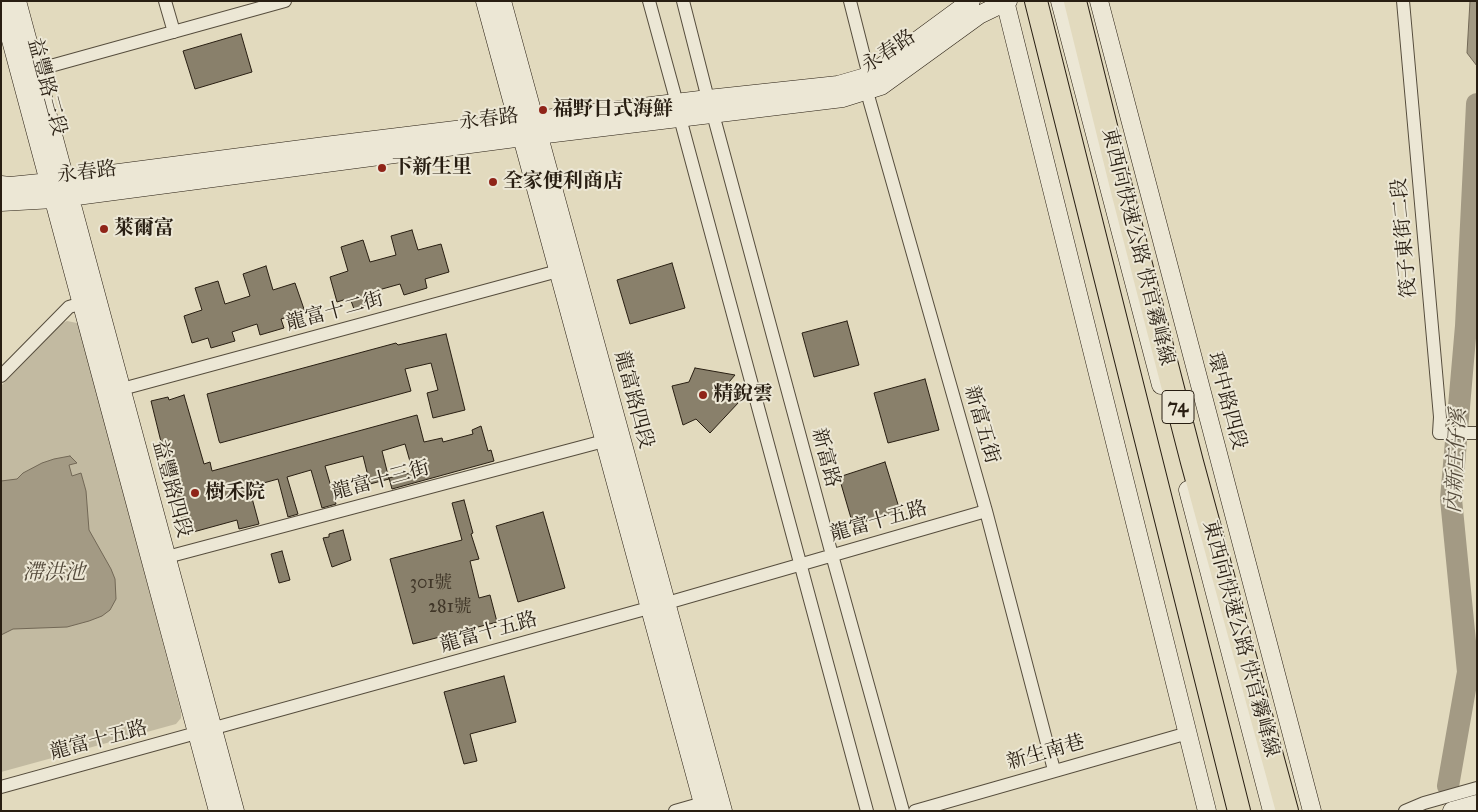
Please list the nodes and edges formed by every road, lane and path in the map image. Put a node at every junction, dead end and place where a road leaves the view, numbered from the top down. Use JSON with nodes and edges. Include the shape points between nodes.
{"nodes":[{"id":1,"x":17,"y":1,"type":"edge"},
{"id":2,"x":165,"y":1,"type":"edge"},
{"id":3,"x":285,"y":1,"type":"edge"},
{"id":4,"x":485,"y":1,"type":"edge"},
{"id":5,"x":502,"y":1,"type":"edge"},
{"id":6,"x":649,"y":1,"type":"edge"},
{"id":7,"x":683,"y":1,"type":"edge"},
{"id":8,"x":850,"y":1,"type":"edge"},
{"id":9,"x":971,"y":1,"type":"edge"},
{"id":10,"x":1036,"y":1,"type":"edge"},
{"id":11,"x":1042,"y":1,"type":"edge"},
{"id":12,"x":1060,"y":1,"type":"edge"},
{"id":13,"x":1075,"y":1,"type":"edge"},
{"id":14,"x":1099,"y":1,"type":"edge"},
{"id":15,"x":1403,"y":1,"type":"edge"},
{"id":16,"x":1006,"y":2,"type":"edge"},
{"id":17,"x":1,"y":3,"type":"edge"},
{"id":18,"x":174,"y":32,"type":"junction"},
{"id":19,"x":36,"y":70,"type":"junction"},
{"id":20,"x":868,"y":84,"type":"junction"},
{"id":21,"x":711,"y":106,"type":"junction"},
{"id":22,"x":679,"y":110,"type":"junction"},
{"id":23,"x":528,"y":128,"type":"junction"},
{"id":24,"x":60,"y":189,"type":"junction"},
{"id":25,"x":4,"y":198,"type":"edge"},
{"id":26,"x":558,"y":272,"type":"junction"},
{"id":27,"x":82,"y":303,"type":"junction"},
{"id":28,"x":1,"y":376,"type":"edge"},
{"id":29,"x":122,"y":390,"type":"junction"},
{"id":30,"x":1477,"y":433,"type":"edge"},
{"id":31,"x":604,"y":441,"type":"junction"},
{"id":32,"x":986,"y":511,"type":"junction"},
{"id":33,"x":832,"y":555,"type":"junction"},
{"id":34,"x":168,"y":557,"type":"junction"},
{"id":35,"x":802,"y":564,"type":"junction"},
{"id":36,"x":658,"y":606,"type":"junction"},
{"id":37,"x":213,"y":729,"type":"junction"},
{"id":38,"x":196,"y":733,"type":"junction"},
{"id":39,"x":1188,"y":733,"type":"junction"},
{"id":40,"x":1054,"y":770,"type":"junction"},
{"id":41,"x":1,"y":787,"type":"edge"},
{"id":42,"x":1477,"y":788,"type":"edge"},
{"id":43,"x":1477,"y":804,"type":"edge"},
{"id":44,"x":704,"y":807,"type":"edge"},
{"id":45,"x":218,"y":811,"type":"edge"},
{"id":46,"x":235,"y":811,"type":"edge"},
{"id":47,"x":675,"y":811,"type":"edge"},
{"id":48,"x":723,"y":811,"type":"edge"},
{"id":49,"x":867,"y":811,"type":"edge"},
{"id":50,"x":903,"y":811,"type":"edge"},
{"id":51,"x":915,"y":811,"type":"edge"},
{"id":52,"x":1207,"y":811,"type":"edge"},
{"id":53,"x":1239,"y":811,"type":"edge"},
{"id":54,"x":1245,"y":811,"type":"edge"},
{"id":55,"x":1272,"y":811,"type":"edge"},
{"id":56,"x":1287,"y":811,"type":"edge"},
{"id":57,"x":1312,"y":811,"type":"edge"},
{"id":58,"x":1405,"y":811,"type":"edge"},
{"id":59,"x":1452,"y":811,"type":"edge"}],
"edges":[{"from":1,"to":19,"type":"street","name":"益豐路三段"},
{"from":2,"to":18,"type":"street"},
{"from":3,"to":18,"type":"street"},
{"from":4,"to":23,"type":"street","name":"龍富路四段"},
{"from":5,"to":23,"type":"street","name":"龍富路四段"},
{"from":6,"to":22,"type":"street"},
{"from":7,"to":21,"type":"street","name":"新富路"},
{"from":8,"to":20,"type":"street","name":"新富五街"},
{"from":9,"to":20,"type":"street","name":"永春路"},
{"from":10,"to":53,"type":"highway","name":"東西向快速公路 快官霧峰線","number":"74"},
{"from":11,"to":54,"type":"street"},
{"from":12,"to":55,"type":"street"},
{"from":13,"to":56,"type":"highway","name":"東西向快速公路 快官霧峰線","number":"74","via":[[1192,462]]},
{"from":14,"to":57,"type":"street","name":"環中路四段"},
{"from":15,"to":30,"type":"street","name":"筏子東街二段","via":[[1439,433]]},
{"from":16,"to":20,"type":"street","name":"永春路","via":[[979,15],[881,86]]},
{"from":16,"to":39,"type":"street"},
{"from":17,"to":24,"type":"street","name":"益豐路三段"},
{"from":18,"to":19,"type":"street"},
{"from":19,"to":24,"type":"street","name":"益豐路三段"},
{"from":20,"to":21,"type":"street","name":"永春路","via":[[843,98]]},
{"from":20,"to":32,"type":"street","name":"新富五街"},
{"from":21,"to":22,"type":"street","name":"永春路"},
{"from":21,"to":33,"type":"street","name":"新富路"},
{"from":22,"to":23,"type":"street","name":"永春路"},
{"from":22,"to":35,"type":"street"},
{"from":23,"to":24,"type":"street","name":"永春路"},
{"from":23,"to":26,"type":"street","name":"龍富路四段"},
{"from":23,"to":36,"type":"street","name":"龍富路四段"},
{"from":24,"to":25,"type":"street","name":"永春路"},
{"from":24,"to":27,"type":"street","name":"益豐路四段"},
{"from":24,"to":29,"type":"street","name":"益豐路四段"},
{"from":26,"to":29,"type":"street","name":"龍富十二街"},
{"from":26,"to":31,"type":"street","name":"龍富路四段"},
{"from":27,"to":28,"type":"street","via":[[69,307]]},
{"from":27,"to":38,"type":"street","name":"益豐路四段"},
{"from":29,"to":34,"type":"street","name":"益豐路四段"},
{"from":31,"to":34,"type":"street","name":"龍富十三街"},
{"from":31,"to":36,"type":"street","name":"龍富路四段"},
{"from":32,"to":33,"type":"street","name":"龍富十五路"},
{"from":32,"to":40,"type":"street","name":"新富五街"},
{"from":33,"to":35,"type":"street","name":"龍富十五路"},
{"from":33,"to":50,"type":"street","name":"新富路"},
{"from":34,"to":37,"type":"street","name":"益豐路四段"},
{"from":35,"to":36,"type":"street","name":"龍富十五路"},
{"from":35,"to":49,"type":"street"},
{"from":36,"to":37,"type":"street","name":"龍富十五路"},
{"from":36,"to":44,"type":"street","name":"龍富路四段"},
{"from":36,"to":48,"type":"street","name":"龍富路四段"},
{"from":37,"to":38,"type":"street","name":"龍富十五路"},
{"from":37,"to":46,"type":"street","name":"益豐路四段"},
{"from":38,"to":41,"type":"street","name":"龍富十五路"},
{"from":38,"to":45,"type":"street","name":"益豐路四段"},
{"from":39,"to":40,"type":"street","name":"新生南巷"},
{"from":39,"to":52,"type":"street"},
{"from":40,"to":51,"type":"street","name":"新生南巷"},
{"from":42,"to":58,"type":"street"},
{"from":43,"to":59,"type":"street"},
{"from":44,"to":47,"type":"street"}]}
